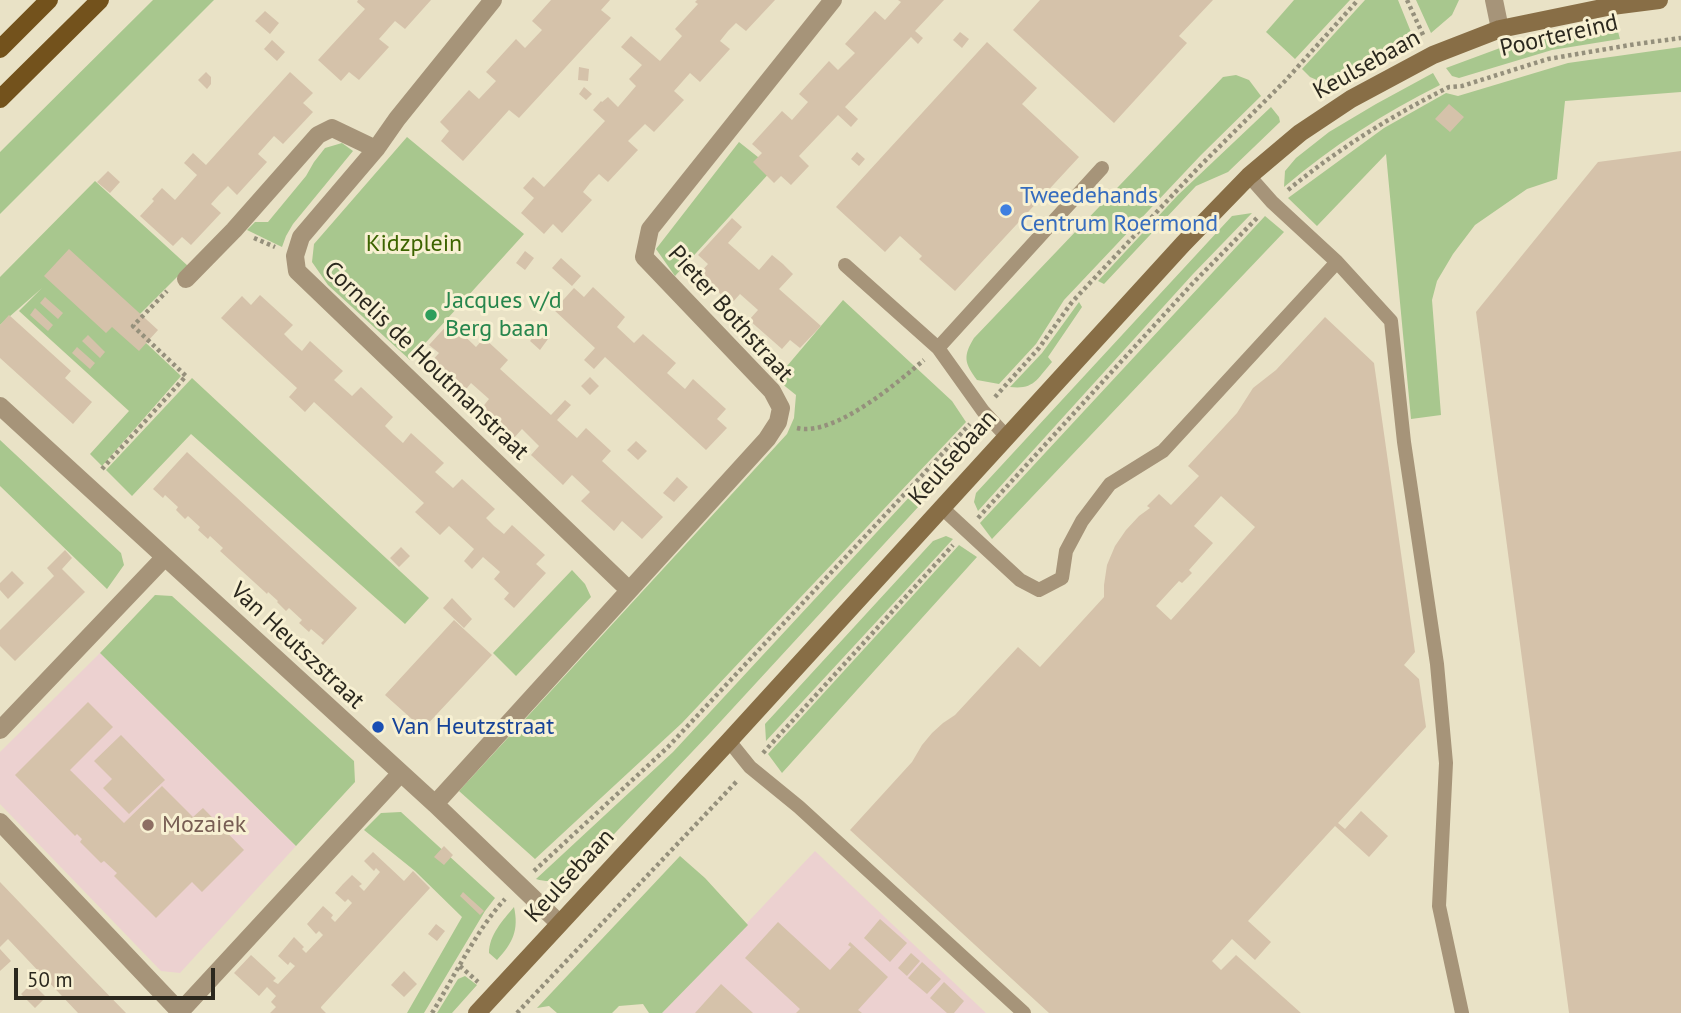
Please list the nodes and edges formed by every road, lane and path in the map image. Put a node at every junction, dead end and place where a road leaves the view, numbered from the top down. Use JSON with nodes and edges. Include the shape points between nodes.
{"nodes":[{"id":1,"x":49,"y":0,"type":"edge"},
{"id":2,"x":100,"y":0,"type":"edge"},
{"id":3,"x":494,"y":0,"type":"edge"},
{"id":4,"x":833,"y":0,"type":"edge"},
{"id":5,"x":1358,"y":0,"type":"edge"},
{"id":6,"x":1494,"y":0,"type":"edge"},
{"id":7,"x":1659,"y":0,"type":"edge"},
{"id":8,"x":1500,"y":29,"type":"junction"},
{"id":9,"x":1681,"y":38,"type":"edge"},
{"id":10,"x":0,"y":49,"type":"edge"},
{"id":11,"x":1449,"y":87,"type":"dead end"},
{"id":12,"x":0,"y":99,"type":"edge"},
{"id":13,"x":376,"y":149,"type":"junction"},
{"id":14,"x":1102,"y":168,"type":"dead end"},
{"id":15,"x":1249,"y":176,"type":"junction"},
{"id":16,"x":234,"y":230,"type":"junction"},
{"id":17,"x":295,"y":256,"type":"junction"},
{"id":18,"x":1337,"y":262,"type":"junction"},
{"id":19,"x":845,"y":265,"type":"dead end"},
{"id":20,"x":186,"y":279,"type":"joint"},
{"id":21,"x":938,"y":348,"type":"junction"},
{"id":22,"x":0,"y":406,"type":"edge"},
{"id":23,"x":983,"y":411,"type":"junction"},
{"id":24,"x":778,"y":422,"type":"junction"},
{"id":25,"x":1006,"y":436,"type":"junction"},
{"id":26,"x":87,"y":485,"type":"junction"},
{"id":27,"x":941,"y":508,"type":"junction"},
{"id":28,"x":165,"y":557,"type":"junction"},
{"id":29,"x":629,"y":590,"type":"junction"},
{"id":30,"x":0,"y":730,"type":"edge"},
{"id":31,"x":729,"y":741,"type":"junction"},
{"id":32,"x":400,"y":774,"type":"junction"},
{"id":33,"x":435,"y":804,"type":"junction"},
{"id":34,"x":0,"y":822,"type":"edge"},
{"id":35,"x":519,"y":885,"type":"junction"},
{"id":36,"x":559,"y":923,"type":"junction"},
{"id":37,"x":179,"y":1013,"type":"edge"},
{"id":38,"x":432,"y":1013,"type":"edge"},
{"id":39,"x":477,"y":1013,"type":"edge"},
{"id":40,"x":1024,"y":1013,"type":"edge"},
{"id":41,"x":1462,"y":1013,"type":"edge"}],
"edges":[{"from":1,"to":10,"type":"main road"},
{"from":2,"to":12,"type":"main road"},
{"from":3,"to":13,"type":"street","name":"Cornelis de Houtmanstraat"},
{"from":4,"to":24,"type":"street","name":"Pieter Bothstraat","via":[[650,229],[644,257],[772,391],[780,408]]},
{"from":5,"to":23,"type":"path","name":"Keulsebaan","via":[[1072,302],[1039,348]]},
{"from":6,"to":8,"type":"street"},
{"from":7,"to":8,"type":"street","name":"Poortereind"},
{"from":8,"to":15,"type":"street","name":"Keulsebaan","via":[[1433,55],[1351,99],[1300,133]]},
{"from":9,"to":11,"type":"path","name":"Poortereind","via":[[1548,60]]},
{"from":13,"to":16,"type":"street","via":[[332,128],[318,135]]},
{"from":13,"to":17,"type":"street","name":"Cornelis de Houtmanstraat","via":[[301,237]]},
{"from":14,"to":21,"type":"lane"},
{"from":15,"to":18,"type":"lane"},
{"from":15,"to":25,"type":"street","name":"Keulsebaan"},
{"from":16,"to":17,"type":"path"},
{"from":16,"to":20,"type":"street"},
{"from":17,"to":29,"type":"street","name":"Cornelis de Houtmanstraat","via":[[297,271]]},
{"from":18,"to":27,"type":"lane","via":[[1163,451],[1110,484],[1066,551],[1062,578],[1039,590],[1020,580]]},
{"from":18,"to":41,"type":"lane","via":[[1391,321],[1446,763],[1439,906]]},
{"from":19,"to":21,"type":"lane"},
{"from":20,"to":26,"type":"path","via":[[176,282],[133,326],[186,376]]},
{"from":21,"to":23,"type":"lane"},
{"from":21,"to":24,"type":"path","via":[[877,397],[835,423],[801,429]]},
{"from":22,"to":26,"type":"street","name":"Van Heutszstraat"},
{"from":23,"to":25,"type":"lane"},
{"from":23,"to":35,"type":"path","name":"Keulsebaan","via":[[668,747]]},
{"from":24,"to":29,"type":"street","name":"Pieter Bothstraat"},
{"from":25,"to":27,"type":"street","name":"Keulsebaan"},
{"from":26,"to":28,"type":"street","name":"Van Heutszstraat"},
{"from":27,"to":31,"type":"street","name":"Keulsebaan"},
{"from":28,"to":30,"type":"street"},
{"from":28,"to":32,"type":"street","name":"Van Heutszstraat"},
{"from":29,"to":33,"type":"street","name":"Pieter Bothstraat"},
{"from":31,"to":36,"type":"street","name":"Keulsebaan"},
{"from":31,"to":40,"type":"lane","via":[[750,767]]},
{"from":32,"to":33,"type":"street","name":"Van Heutszstraat"},
{"from":32,"to":37,"type":"street"},
{"from":33,"to":35,"type":"street","name":"Van Heutszstraat"},
{"from":34,"to":37,"type":"street"},
{"from":35,"to":36,"type":"street","name":"Van Heutszstraat"},
{"from":35,"to":38,"type":"path","name":"Keulsebaan","via":[[482,928]]},
{"from":36,"to":39,"type":"street","name":"Keulsebaan"}]}
